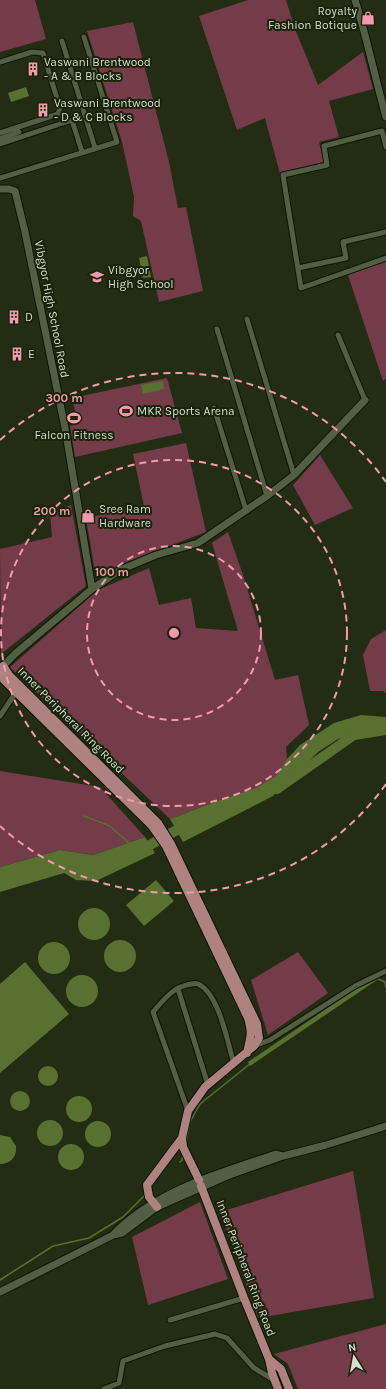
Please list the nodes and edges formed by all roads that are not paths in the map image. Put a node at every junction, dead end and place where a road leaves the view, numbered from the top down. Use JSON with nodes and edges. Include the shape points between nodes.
{"nodes":[{"id":1,"x":354,"y":0,"type":"edge"},
{"id":2,"x":84,"y":37,"type":"dead end"},
{"id":3,"x":62,"y":41,"type":"dead end"},
{"id":4,"x":0,"y":62,"type":"edge"},
{"id":5,"x":386,"y":116,"type":"edge"},
{"id":6,"x":19,"y":132,"type":"dead end"},
{"id":7,"x":0,"y":133,"type":"edge"},
{"id":8,"x":0,"y":139,"type":"edge"},
{"id":9,"x":104,"y":142,"type":"dead end"},
{"id":10,"x":0,"y":144,"type":"edge"},
{"id":11,"x":94,"y":147,"type":"junction"},
{"id":12,"x":386,"y":147,"type":"edge"},
{"id":13,"x":82,"y":152,"type":"junction"},
{"id":14,"x":0,"y":178,"type":"edge"},
{"id":15,"x":0,"y":189,"type":"edge"},
{"id":16,"x":386,"y":232,"type":"edge"},
{"id":17,"x":386,"y":258,"type":"edge"},
{"id":18,"x":298,"y":268,"type":"junction"},
{"id":19,"x":247,"y":319,"type":"dead end"},
{"id":20,"x":217,"y":329,"type":"dead end"},
{"id":21,"x":338,"y":335,"type":"dead end"},
{"id":22,"x":364,"y":400,"type":"joint"},
{"id":23,"x":214,"y":408,"type":"dead end"},
{"id":24,"x":294,"y":475,"type":"junction"},
{"id":25,"x":267,"y":496,"type":"junction"},
{"id":26,"x":246,"y":510,"type":"junction"},
{"id":27,"x":92,"y":590,"type":"junction"},
{"id":28,"x":3,"y":666,"type":"joint"},
{"id":29,"x":6,"y":677,"type":"junction"},
{"id":30,"x":16,"y":692,"type":"junction"},
{"id":31,"x":1,"y":714,"type":"edge"},
{"id":32,"x":155,"y":824,"type":"junction"},
{"id":33,"x":168,"y":845,"type":"junction"},
{"id":34,"x":386,"y":971,"type":"edge"},
{"id":35,"x":178,"y":989,"type":"junction"},
{"id":36,"x":254,"y":1046,"type":"junction"},
{"id":37,"x":247,"y":1053,"type":"junction"},
{"id":38,"x":234,"y":1064,"type":"junction"},
{"id":39,"x":208,"y":1086,"type":"junction"},
{"id":40,"x":188,"y":1111,"type":"junction"},
{"id":41,"x":386,"y":1126,"type":"edge"},
{"id":42,"x":182,"y":1138,"type":"junction"},
{"id":43,"x":200,"y":1183,"type":"junction"},
{"id":44,"x":152,"y":1199,"type":"junction"},
{"id":45,"x":0,"y":1292,"type":"edge"},
{"id":46,"x":244,"y":1298,"type":"junction"},
{"id":47,"x":170,"y":1320,"type":"dead end"},
{"id":48,"x":269,"y":1359,"type":"junction"},
{"id":49,"x":274,"y":1380,"type":"junction"},
{"id":50,"x":104,"y":1389,"type":"edge"},
{"id":51,"x":278,"y":1389,"type":"edge"},
{"id":52,"x":289,"y":1389,"type":"edge"}],
"edges":[{"from":1,"to":5,"type":"street"},
{"from":2,"to":11,"type":"street","via":[[117,142]]},
{"from":3,"to":11,"type":"street"},
{"from":4,"to":7,"type":"street","via":[[32,52],[42,53],[60,108],[58,114]]},
{"from":6,"to":8,"type":"street"},
{"from":9,"to":11,"type":"street"},
{"from":10,"to":13,"type":"street","via":[[72,120]]},
{"from":11,"to":13,"type":"street"},
{"from":12,"to":18,"type":"street","via":[[382,131],[324,146],[327,165],[283,175]]},
{"from":13,"to":14,"type":"street"},
{"from":15,"to":27,"type":"street","name":"Vibgyor High School Road","via":[[14,192],[25,232],[64,428]]},
{"from":16,"to":18,"type":"street","via":[[343,242],[346,258]]},
{"from":17,"to":18,"type":"street","via":[[301,288]]},
{"from":19,"to":24,"type":"street"},
{"from":20,"to":25,"type":"street"},
{"from":21,"to":22,"type":"street"},
{"from":22,"to":24,"type":"street"},
{"from":23,"to":26,"type":"street"},
{"from":24,"to":25,"type":"street"},
{"from":25,"to":26,"type":"street"},
{"from":26,"to":27,"type":"street","via":[[198,543],[156,555],[120,570]]},
{"from":27,"to":28,"type":"street"},
{"from":28,"to":29,"type":"main road","name":"Inner Peripheral Ring Road"},
{"from":29,"to":30,"type":"main road","name":"Inner Peripheral Ring Road"},
{"from":29,"to":32,"type":"main road","name":"Inner Peripheral Ring Road"},
{"from":30,"to":31,"type":"street"},
{"from":30,"to":32,"type":"main road","name":"Inner Peripheral Ring Road"},
{"from":32,"to":33,"type":"main road","name":"Inner Peripheral Ring Road"},
{"from":33,"to":36,"type":"main road","name":"Inner Peripheral Ring Road","via":[[257,1024],[259,1038]]},
{"from":33,"to":37,"type":"main road","name":"Inner Peripheral Ring Road","via":[[248,1018],[252,1037]]},
{"from":34,"to":36,"type":"street","via":[[355,986],[270,1040]]},
{"from":35,"to":38,"type":"street","via":[[199,984],[216,1004]]},
{"from":35,"to":39,"type":"street"},
{"from":35,"to":40,"type":"street","via":[[153,1012]]},
{"from":36,"to":37,"type":"main road","name":"Inner Peripheral Ring Road"},
{"from":37,"to":38,"type":"main road","name":"Inner Peripheral Ring Road"},
{"from":38,"to":39,"type":"main road","name":"Inner Peripheral Ring Road"},
{"from":39,"to":40,"type":"main road","name":"Inner Peripheral Ring Road"},
{"from":40,"to":42,"type":"main road","name":"Inner Peripheral Ring Road"},
{"from":41,"to":43,"type":"street","via":[[283,1156],[276,1154]]},
{"from":42,"to":43,"type":"main road","name":"Inner Peripheral Ring Road","via":[[184,1150]]},
{"from":42,"to":44,"type":"main road","name":"Inner Peripheral Ring Road","via":[[149,1180],[147,1185]]},
{"from":43,"to":44,"type":"street"},
{"from":43,"to":46,"type":"main road","name":"Inner Peripheral Ring Road"},
{"from":44,"to":45,"type":"street","via":[[113,1235]]},
{"from":46,"to":47,"type":"street"},
{"from":46,"to":48,"type":"main road","name":"Inner Peripheral Ring Road"},
{"from":48,"to":49,"type":"main road","name":"Inner Peripheral Ring Road"},
{"from":48,"to":52,"type":"main road","name":"Inner Peripheral Ring Road","via":[[281,1369]]},
{"from":49,"to":50,"type":"street","via":[[254,1368],[227,1338],[215,1334],[165,1346],[123,1361],[119,1383]]},
{"from":49,"to":51,"type":"main road","name":"Inner Peripheral Ring Road"}]}
